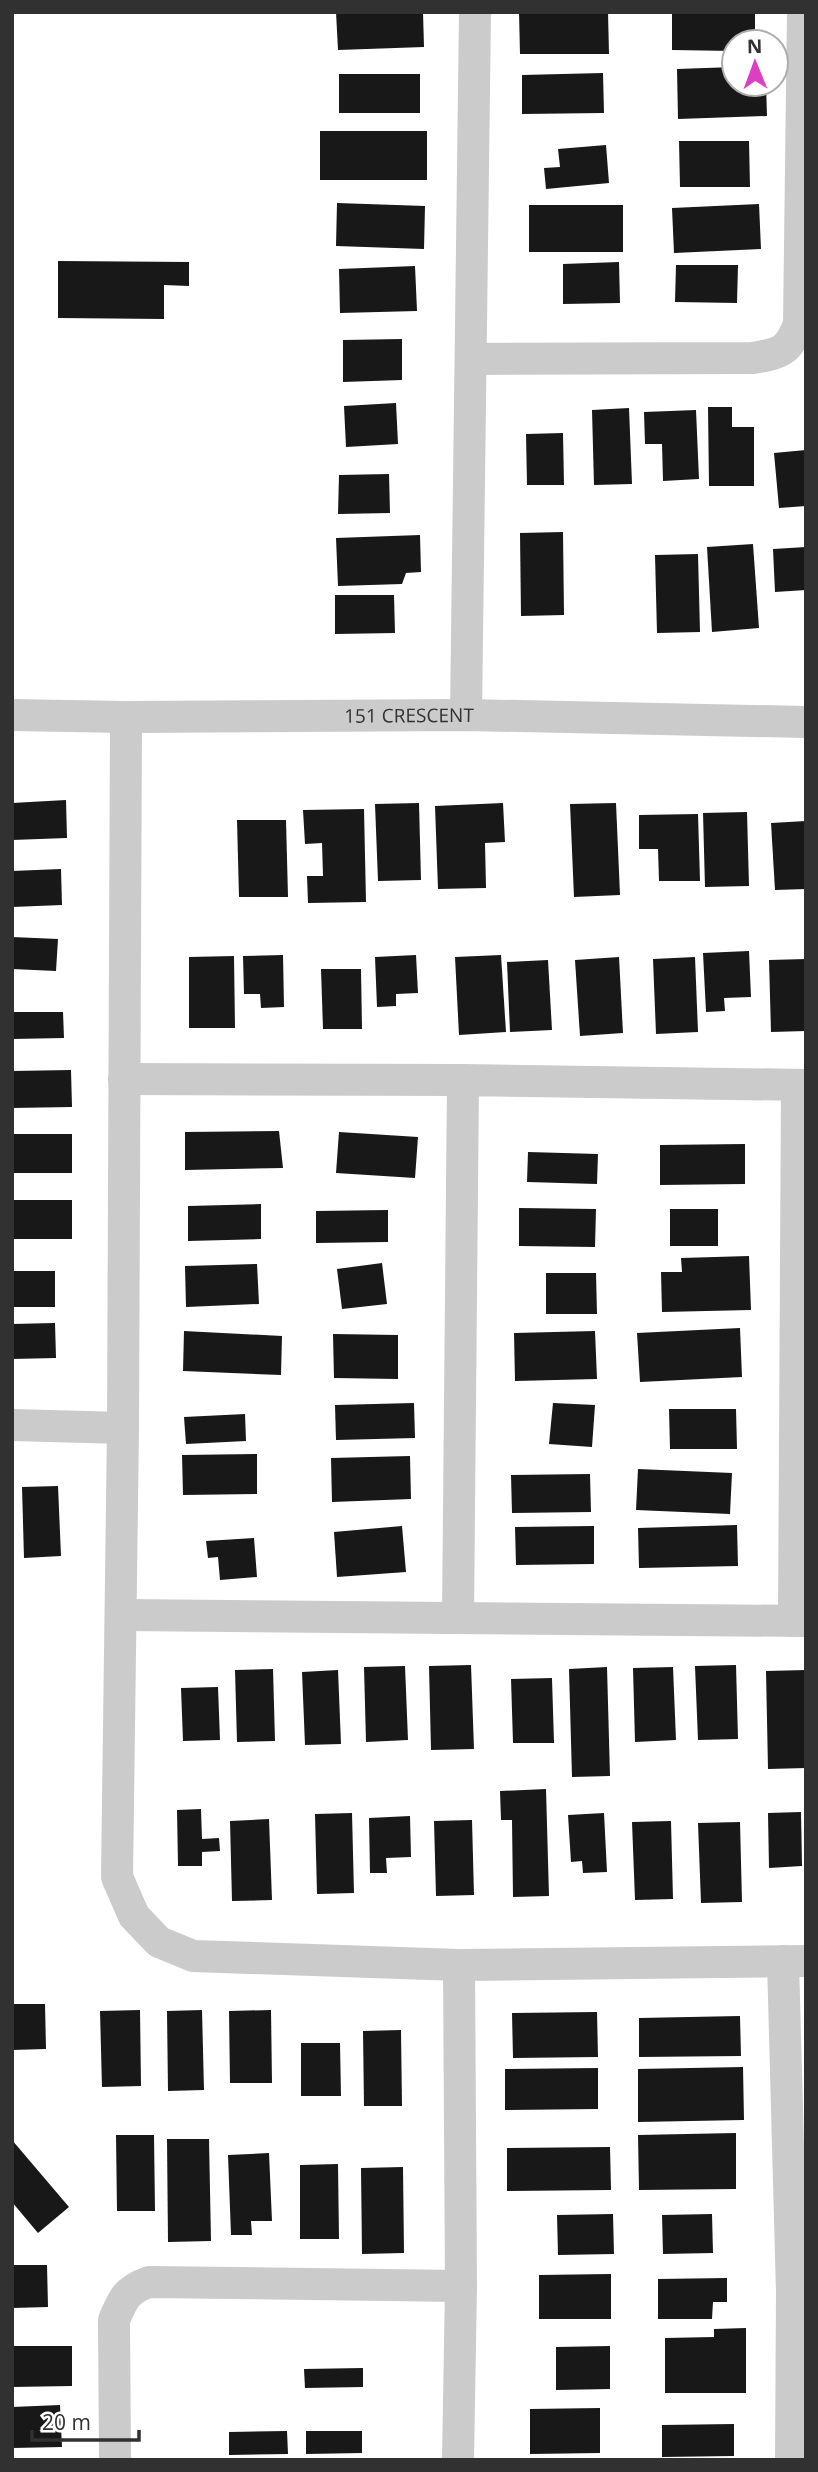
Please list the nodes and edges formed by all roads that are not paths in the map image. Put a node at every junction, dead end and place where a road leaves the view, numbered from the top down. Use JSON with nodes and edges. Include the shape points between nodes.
{"nodes":[{"id":1,"x":475,"y":12,"type":"edge"},
{"id":2,"x":803,"y":12,"type":"edge"},
{"id":3,"x":471,"y":359,"type":"junction"},
{"id":4,"x":12,"y":715,"type":"edge"},
{"id":5,"x":466,"y":715,"type":"junction"},
{"id":6,"x":125,"y":717,"type":"junction"},
{"id":7,"x":806,"y":722,"type":"edge"},
{"id":8,"x":124,"y":1079,"type":"junction"},
{"id":9,"x":463,"y":1080,"type":"junction"},
{"id":10,"x":801,"y":1085,"type":"edge"},
{"id":11,"x":12,"y":1425,"type":"edge"},
{"id":12,"x":123,"y":1428,"type":"junction"},
{"id":13,"x":121,"y":1615,"type":"junction"},
{"id":14,"x":458,"y":1618,"type":"junction"},
{"id":15,"x":800,"y":1621,"type":"edge"},
{"id":16,"x":794,"y":1961,"type":"edge"},
{"id":17,"x":459,"y":1965,"type":"junction"},
{"id":18,"x":461,"y":2286,"type":"junction"},
{"id":19,"x":799,"y":2292,"type":"edge"},
{"id":20,"x":115,"y":2460,"type":"edge"},
{"id":21,"x":458,"y":2460,"type":"edge"},
{"id":22,"x":791,"y":2460,"type":"edge"}],
"edges":[{"from":1,"to":3,"type":"street"},
{"from":2,"to":3,"type":"street","via":[[799,324],[792,343],[776,354],[753,358]]},
{"from":3,"to":5,"type":"street"},
{"from":4,"to":6,"type":"street","name":"151 CRESCENT"},
{"from":5,"to":6,"type":"street","name":"151 CRESCENT"},
{"from":5,"to":7,"type":"street","name":"151 CRESCENT"},
{"from":6,"to":8,"type":"street"},
{"from":8,"to":9,"type":"street"},
{"from":8,"to":12,"type":"street"},
{"from":9,"to":10,"type":"street"},
{"from":9,"to":14,"type":"street"},
{"from":10,"to":15,"type":"street"},
{"from":11,"to":12,"type":"street"},
{"from":12,"to":13,"type":"street"},
{"from":13,"to":14,"type":"street"},
{"from":13,"to":17,"type":"street","via":[[117,1877],[134,1916],[151,1934],[193,1956]]},
{"from":14,"to":15,"type":"street"},
{"from":16,"to":17,"type":"street"},
{"from":16,"to":19,"type":"street"},
{"from":17,"to":18,"type":"street"},
{"from":18,"to":20,"type":"street","via":[[149,2282],[133,2287],[114,2320]]},
{"from":18,"to":21,"type":"street"},
{"from":19,"to":22,"type":"street"}]}
